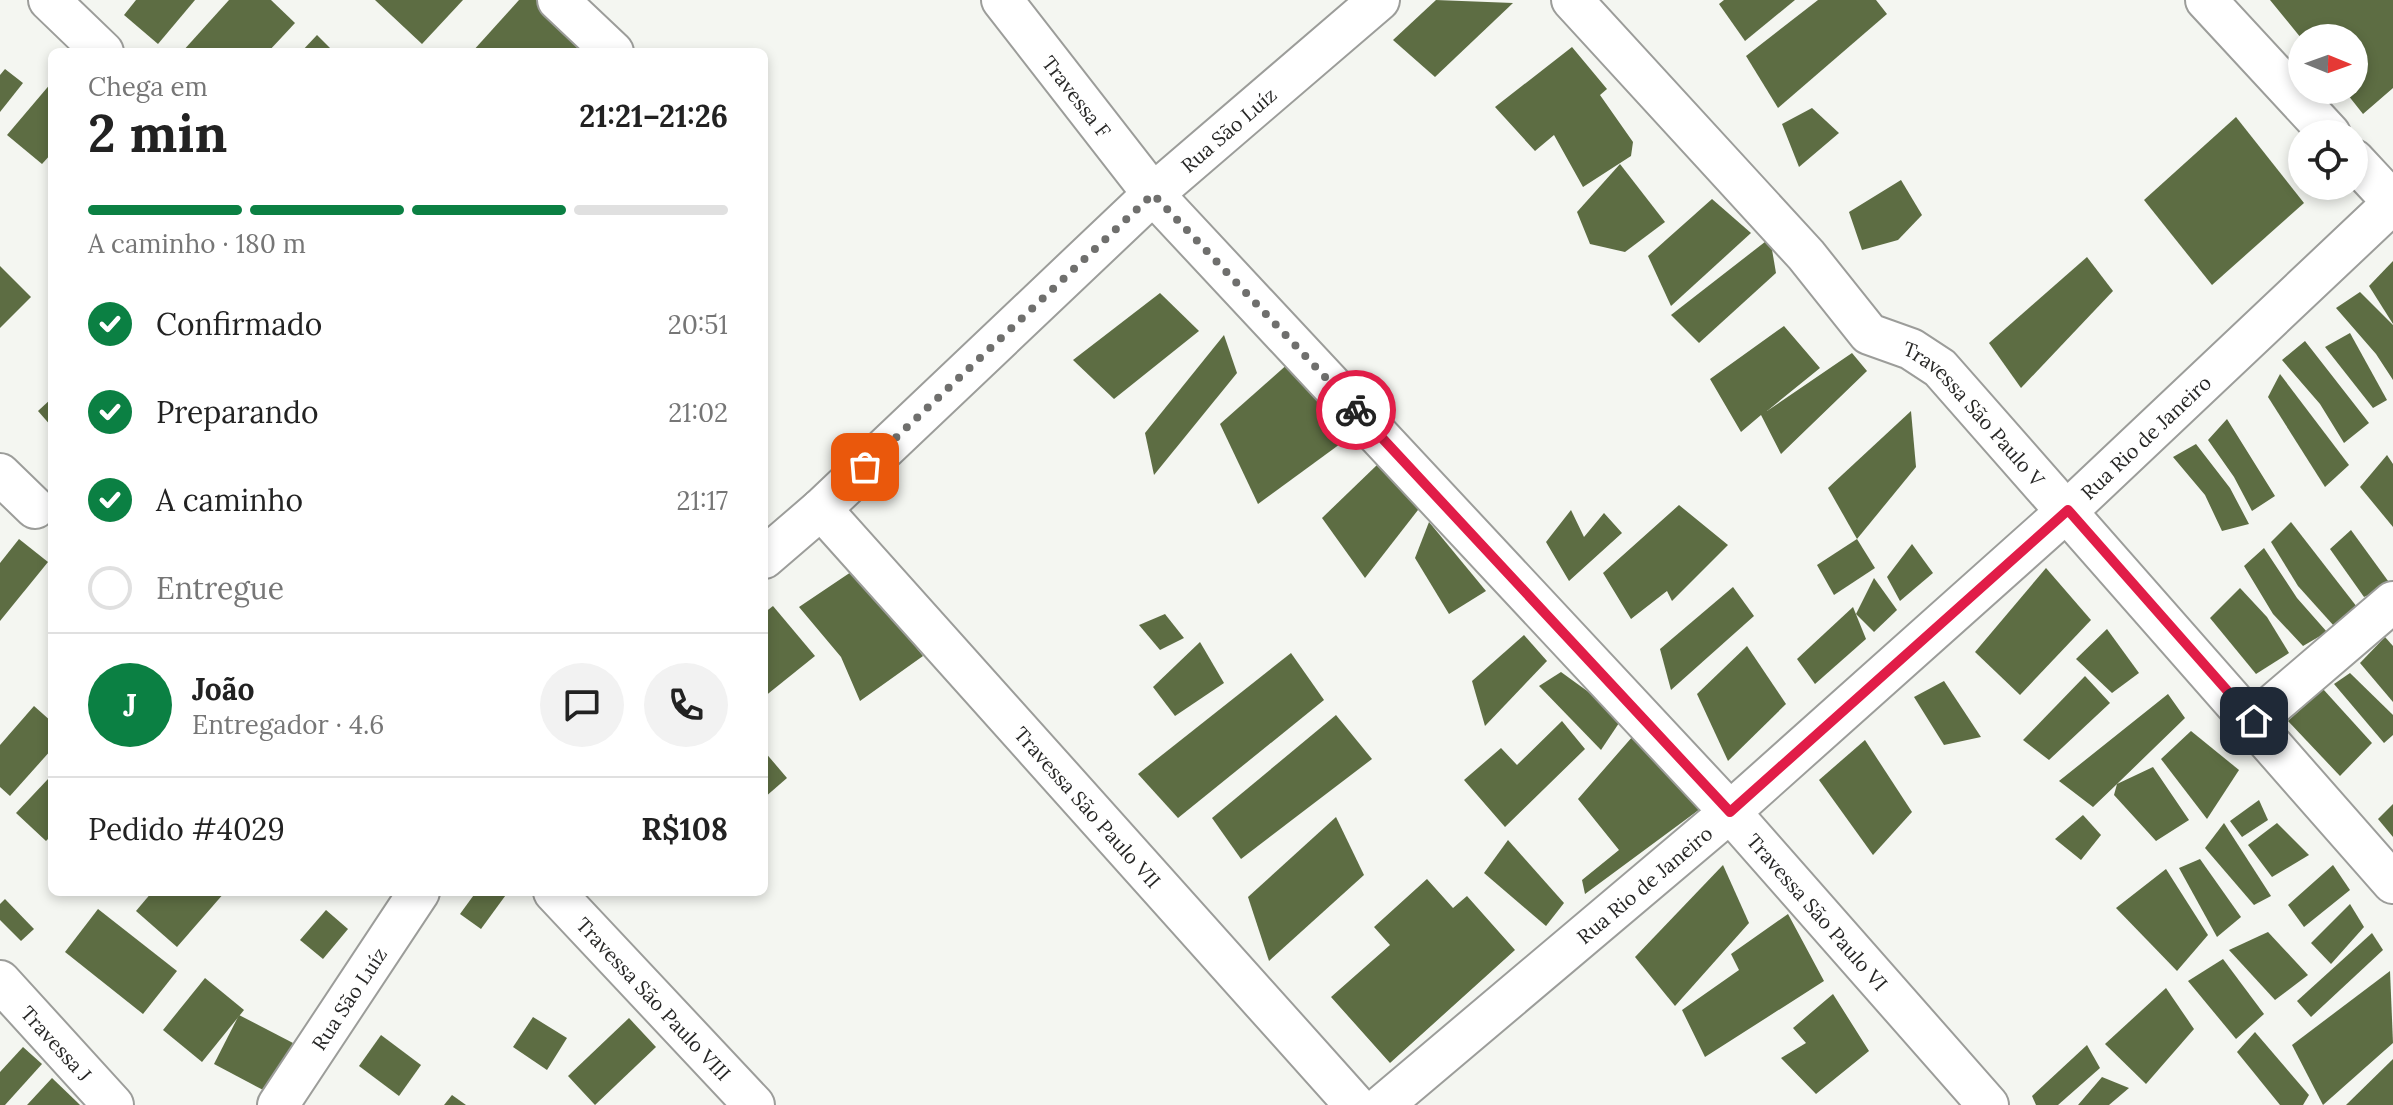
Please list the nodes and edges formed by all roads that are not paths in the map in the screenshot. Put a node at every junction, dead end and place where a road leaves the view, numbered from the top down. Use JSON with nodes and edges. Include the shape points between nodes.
{"nodes":[{"id":1,"x":49,"y":0,"type":"edge"},
{"id":2,"x":558,"y":0,"type":"edge"},
{"id":3,"x":1002,"y":0,"type":"edge"},
{"id":4,"x":1379,"y":0,"type":"edge"},
{"id":5,"x":1572,"y":0,"type":"edge"},
{"id":6,"x":2206,"y":0,"type":"edge"},
{"id":7,"x":99,"y":48,"type":"edge"},
{"id":8,"x":609,"y":48,"type":"edge"},
{"id":9,"x":2317,"y":120,"type":"edge"},
{"id":10,"x":2368,"y":175,"type":"edge"},
{"id":11,"x":1153,"y":194,"type":"junction"},
{"id":12,"x":2393,"y":202,"type":"edge"},
{"id":13,"x":0,"y":474,"type":"edge"},
{"id":14,"x":35,"y":508,"type":"dead end"},
{"id":15,"x":821,"y":509,"type":"junction"},
{"id":16,"x":2068,"y":510,"type":"junction"},
{"id":17,"x":768,"y":555,"type":"edge"},
{"id":18,"x":2393,"y":602,"type":"edge"},
{"id":19,"x":2254,"y":721,"type":"junction"},
{"id":20,"x":1730,"y":812,"type":"junction"},
{"id":21,"x":2393,"y":883,"type":"edge"},
{"id":22,"x":416,"y":896,"type":"edge"},
{"id":23,"x":558,"y":896,"type":"edge"},
{"id":24,"x":0,"y":981,"type":"edge"},
{"id":25,"x":113,"y":1105,"type":"edge"},
{"id":26,"x":278,"y":1105,"type":"edge"},
{"id":27,"x":754,"y":1105,"type":"edge"},
{"id":28,"x":1355,"y":1105,"type":"edge"},
{"id":29,"x":1383,"y":1105,"type":"edge"},
{"id":30,"x":1988,"y":1105,"type":"edge"}],
"edges":[{"from":1,"to":7,"type":"street"},
{"from":2,"to":8,"type":"street"},
{"from":3,"to":11,"type":"street","name":"Travessa F"},
{"from":4,"to":11,"type":"street","name":"Rua São Luíz"},
{"from":5,"to":16,"type":"street","name":"Travessa São Paulo V","via":[[1806,255],[1869,334],[1911,349],[1940,368]]},
{"from":6,"to":9,"type":"street"},
{"from":10,"to":12,"type":"street"},
{"from":11,"to":15,"type":"street","name":"Rua São Luíz"},
{"from":11,"to":20,"type":"street","name":"Travessa São Paulo VI"},
{"from":12,"to":16,"type":"street","name":"Rua Rio de Janeiro"},
{"from":13,"to":14,"type":"street"},
{"from":15,"to":17,"type":"street","name":"Rua São Luíz"},
{"from":15,"to":28,"type":"street","name":"Travessa São Paulo VII"},
{"from":16,"to":19,"type":"street","name":"Travessa São Paulo V"},
{"from":16,"to":20,"type":"street","name":"Rua Rio de Janeiro"},
{"from":18,"to":19,"type":"street"},
{"from":19,"to":21,"type":"street","name":"Travessa São Paulo V"},
{"from":20,"to":29,"type":"street","name":"Rua Rio de Janeiro"},
{"from":20,"to":30,"type":"street","name":"Travessa São Paulo VI"},
{"from":22,"to":26,"type":"street","name":"Rua São Luíz"},
{"from":23,"to":27,"type":"street","name":"Travessa São Paulo VIII"},
{"from":24,"to":25,"type":"street","name":"Travessa J"}]}
